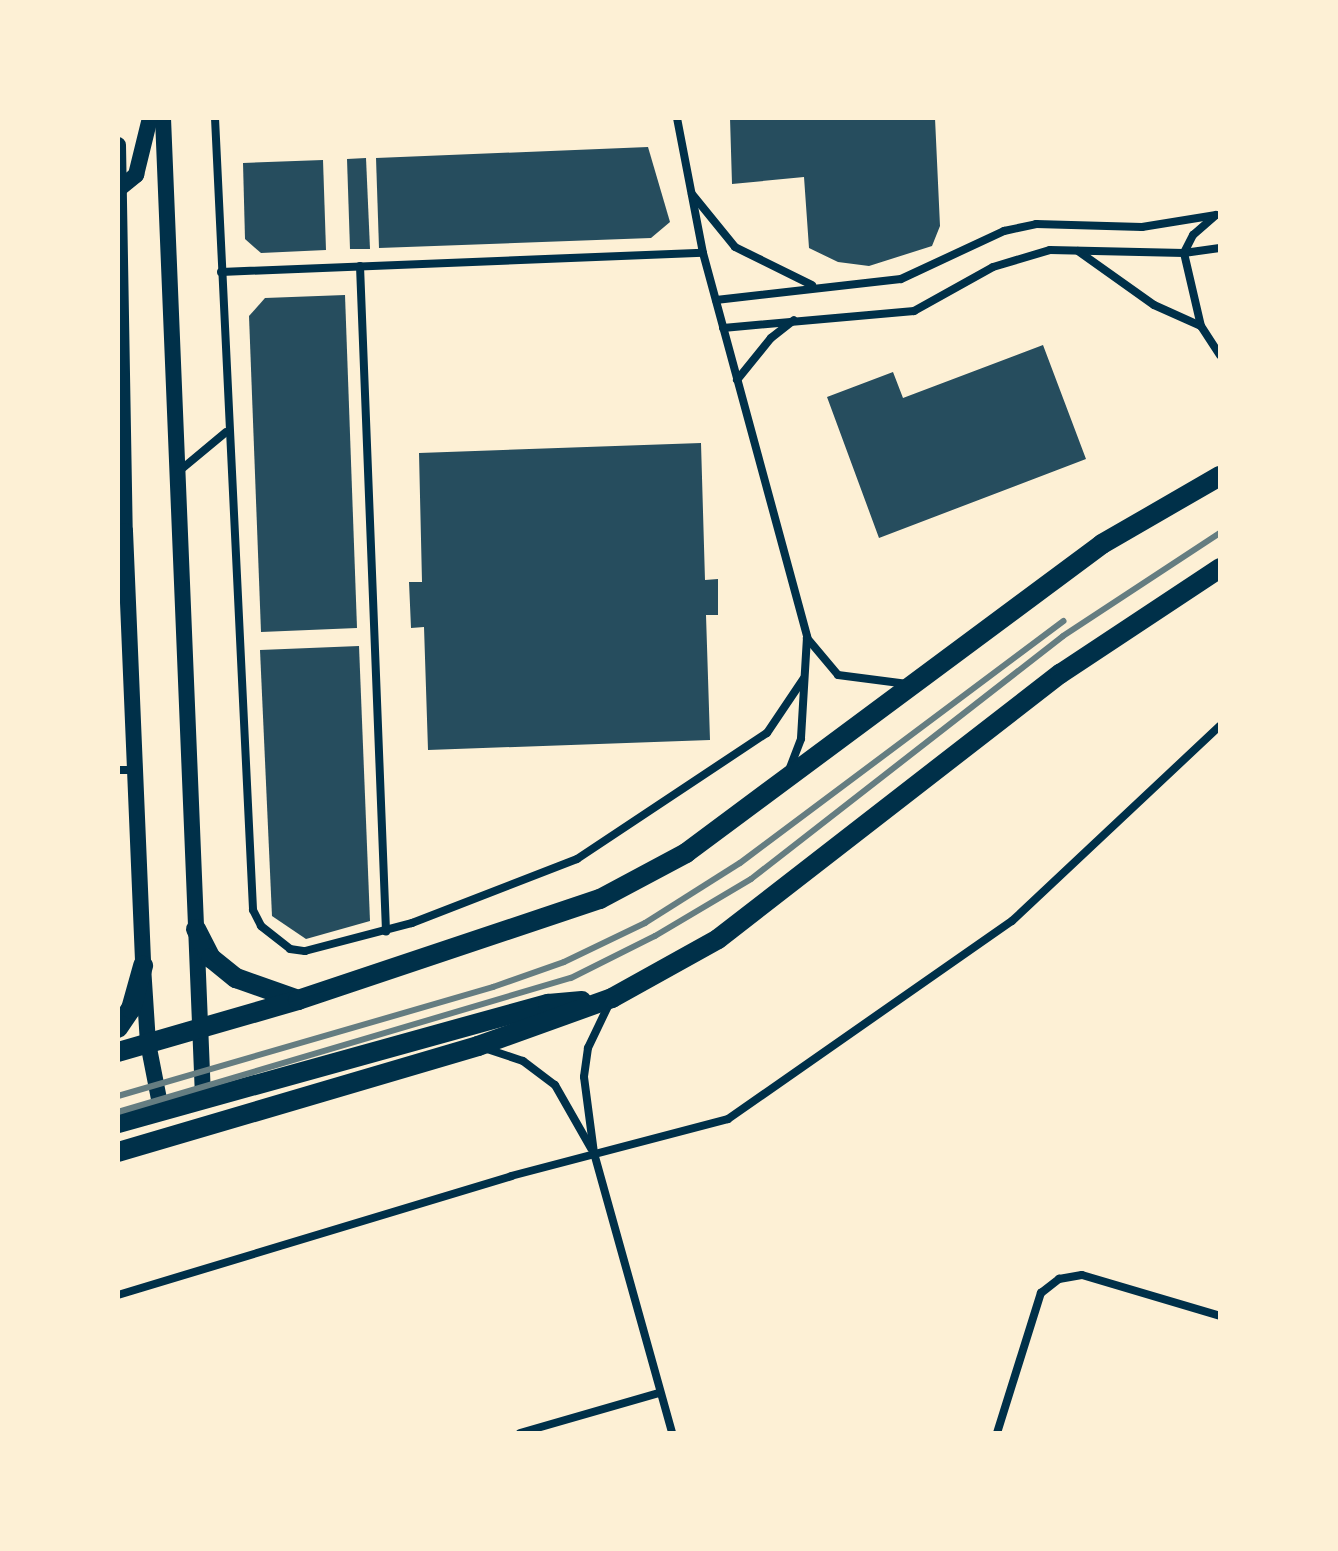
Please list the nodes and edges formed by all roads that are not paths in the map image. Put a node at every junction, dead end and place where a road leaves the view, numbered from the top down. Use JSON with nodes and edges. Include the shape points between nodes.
{"nodes":[{"id":1,"x":150,"y":118,"type":"edge"},
{"id":2,"x":163,"y":118,"type":"edge"},
{"id":3,"x":215,"y":118,"type":"edge"},
{"id":4,"x":677,"y":118,"type":"edge"},
{"id":5,"x":118,"y":145,"type":"edge"},
{"id":6,"x":119,"y":188,"type":"edge"},
{"id":7,"x":690,"y":192,"type":"junction"},
{"id":8,"x":1218,"y":214,"type":"edge"},
{"id":9,"x":1220,"y":248,"type":"edge"},
{"id":10,"x":1074,"y":249,"type":"junction"},
{"id":11,"x":703,"y":253,"type":"junction"},
{"id":12,"x":1184,"y":253,"type":"junction"},
{"id":13,"x":360,"y":266,"type":"junction"},
{"id":14,"x":221,"y":272,"type":"junction"},
{"id":15,"x":813,"y":285,"type":"junction"},
{"id":16,"x":716,"y":300,"type":"junction"},
{"id":17,"x":795,"y":320,"type":"junction"},
{"id":18,"x":1201,"y":326,"type":"junction"},
{"id":19,"x":723,"y":328,"type":"junction"},
{"id":20,"x":1220,"y":355,"type":"edge"},
{"id":21,"x":737,"y":380,"type":"junction"},
{"id":22,"x":226,"y":432,"type":"junction"},
{"id":23,"x":178,"y":472,"type":"junction"},
{"id":24,"x":1220,"y":476,"type":"edge"},
{"id":25,"x":1215,"y":575,"type":"edge"},
{"id":26,"x":807,"y":637,"type":"junction"},
{"id":27,"x":804,"y":678,"type":"junction"},
{"id":28,"x":913,"y":684,"type":"junction"},
{"id":29,"x":1220,"y":726,"type":"edge"},
{"id":30,"x":126,"y":770,"type":"edge"},
{"id":31,"x":785,"y":780,"type":"junction"},
{"id":32,"x":196,"y":929,"type":"junction"},
{"id":33,"x":386,"y":931,"type":"junction"},
{"id":34,"x":143,"y":966,"type":"junction"},
{"id":35,"x":612,"y":998,"type":"junction"},
{"id":36,"x":298,"y":1000,"type":"junction"},
{"id":37,"x":118,"y":1028,"type":"edge"},
{"id":38,"x":199,"y":1030,"type":"junction"},
{"id":39,"x":148,"y":1043,"type":"junction"},
{"id":40,"x":478,"y":1046,"type":"junction"},
{"id":41,"x":118,"y":1052,"type":"edge"},
{"id":42,"x":203,"y":1097,"type":"junction"},
{"id":43,"x":161,"y":1109,"type":"junction"},
{"id":44,"x":118,"y":1123,"type":"edge"},
{"id":45,"x":118,"y":1152,"type":"edge"},
{"id":46,"x":594,"y":1153,"type":"junction"},
{"id":47,"x":118,"y":1295,"type":"edge"},
{"id":48,"x":1220,"y":1316,"type":"edge"},
{"id":49,"x":659,"y":1393,"type":"junction"},
{"id":50,"x":520,"y":1433,"type":"edge"},
{"id":51,"x":672,"y":1433,"type":"edge"},
{"id":52,"x":997,"y":1433,"type":"edge"}],
"edges":[{"from":1,"to":6,"type":"main road","via":[[136,175]]},
{"from":2,"to":23,"type":"main road"},
{"from":3,"to":14,"type":"street"},
{"from":4,"to":7,"type":"street"},
{"from":5,"to":6,"type":"main road"},
{"from":6,"to":30,"type":"main road"},
{"from":7,"to":11,"type":"street"},
{"from":7,"to":15,"type":"street","via":[[735,247]]},
{"from":8,"to":12,"type":"street","via":[[1193,235]]},
{"from":8,"to":15,"type":"street","via":[[1142,227],[1036,224],[1004,231],[901,279]]},
{"from":9,"to":12,"type":"street"},
{"from":10,"to":12,"type":"street"},
{"from":10,"to":17,"type":"street","via":[[1007,261],[914,311]]},
{"from":10,"to":18,"type":"street","via":[[1154,305]]},
{"from":11,"to":13,"type":"street"},
{"from":11,"to":16,"type":"street"},
{"from":12,"to":18,"type":"street"},
{"from":13,"to":14,"type":"street"},
{"from":13,"to":33,"type":"street"},
{"from":14,"to":22,"type":"street"},
{"from":15,"to":16,"type":"street"},
{"from":16,"to":19,"type":"street"},
{"from":17,"to":19,"type":"street"},
{"from":17,"to":21,"type":"street","via":[[771,338]]},
{"from":18,"to":20,"type":"street"},
{"from":19,"to":21,"type":"street"},
{"from":21,"to":26,"type":"street"},
{"from":22,"to":23,"type":"street"},
{"from":22,"to":33,"type":"street","via":[[244,643],[253,910],[261,926],[290,949],[305,951]]},
{"from":23,"to":32,"type":"main road"},
{"from":24,"to":28,"type":"main road","via":[[1102,544]]},
{"from":25,"to":35,"type":"main road","via":[[1060,674],[718,939]]},
{"from":26,"to":27,"type":"street"},
{"from":26,"to":28,"type":"street","via":[[838,675]]},
{"from":27,"to":31,"type":"street","via":[[801,739]]},
{"from":27,"to":33,"type":"street","via":[[767,733],[577,859]]},
{"from":28,"to":31,"type":"main road"},
{"from":29,"to":46,"type":"street","via":[[1012,921],[780,1088],[728,1119]]},
{"from":30,"to":34,"type":"main road"},
{"from":31,"to":36,"type":"main road","via":[[686,853],[600,899]]},
{"from":32,"to":36,"type":"main road","via":[[211,958],[236,978]]},
{"from":32,"to":38,"type":"main road"},
{"from":34,"to":37,"type":"main road","via":[[131,1009]]},
{"from":34,"to":39,"type":"main road"},
{"from":35,"to":40,"type":"main road"},
{"from":35,"to":42,"type":"main road","via":[[548,1004]]},
{"from":35,"to":46,"type":"street","via":[[588,1048],[584,1077]]},
{"from":36,"to":38,"type":"main road"},
{"from":38,"to":39,"type":"main road"},
{"from":38,"to":42,"type":"main road"},
{"from":39,"to":41,"type":"main road"},
{"from":39,"to":43,"type":"main road"},
{"from":40,"to":45,"type":"main road"},
{"from":40,"to":46,"type":"street","via":[[523,1061],[548,1079]]},
{"from":42,"to":43,"type":"main road"},
{"from":43,"to":44,"type":"main road"},
{"from":46,"to":47,"type":"street"},
{"from":46,"to":49,"type":"street"},
{"from":48,"to":52,"type":"street","via":[[1082,1275],[1059,1279],[1041,1293]]},
{"from":49,"to":50,"type":"street"},
{"from":49,"to":51,"type":"street"}]}
